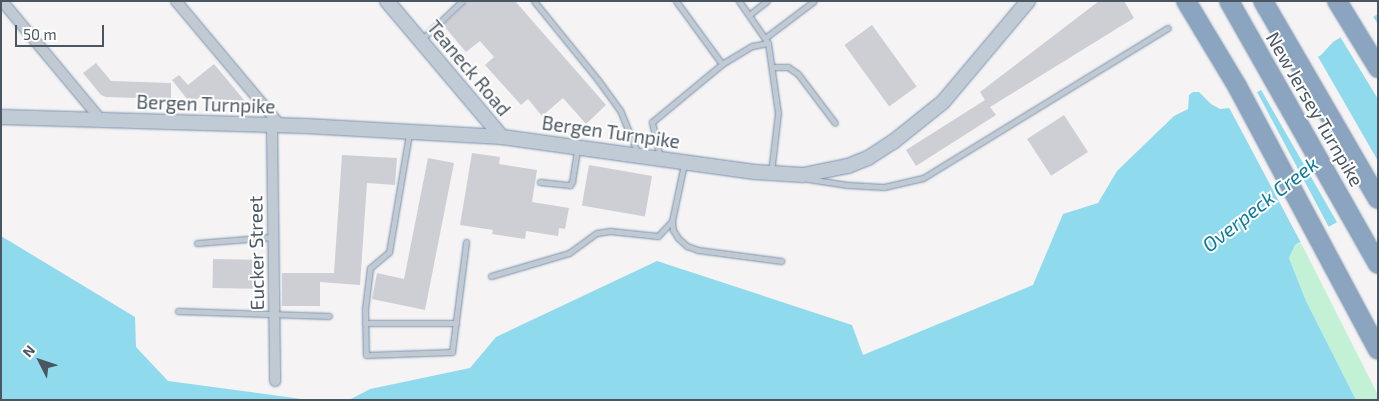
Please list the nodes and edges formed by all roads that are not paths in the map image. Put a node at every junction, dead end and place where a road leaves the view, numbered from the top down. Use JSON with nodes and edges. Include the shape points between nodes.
{"nodes":[{"id":1,"x":2,"y":1,"type":"edge"},
{"id":2,"x":176,"y":1,"type":"edge"},
{"id":3,"x":462,"y":1,"type":"edge"},
{"id":4,"x":534,"y":1,"type":"edge"},
{"id":5,"x":676,"y":1,"type":"edge"},
{"id":6,"x":739,"y":1,"type":"edge"},
{"id":7,"x":767,"y":1,"type":"edge"},
{"id":8,"x":814,"y":1,"type":"edge"},
{"id":9,"x":1028,"y":1,"type":"edge"},
{"id":10,"x":1186,"y":1,"type":"edge"},
{"id":11,"x":1229,"y":1,"type":"edge"},
{"id":12,"x":1263,"y":1,"type":"edge"},
{"id":13,"x":1337,"y":1,"type":"edge"},
{"id":14,"x":391,"y":3,"type":"edge"},
{"id":15,"x":749,"y":15,"type":"junction"},
{"id":16,"x":1168,"y":28,"type":"dead end"},
{"id":17,"x":420,"y":40,"type":"junction"},
{"id":18,"x":767,"y":41,"type":"junction"},
{"id":19,"x":722,"y":64,"type":"junction"},
{"id":20,"x":772,"y":67,"type":"junction"},
{"id":21,"x":1378,"y":68,"type":"edge"},
{"id":22,"x":1,"y":117,"type":"edge"},
{"id":23,"x":101,"y":120,"type":"junction"},
{"id":24,"x":835,"y":123,"type":"dead end"},
{"id":25,"x":276,"y":125,"type":"junction"},
{"id":26,"x":409,"y":133,"type":"junction"},
{"id":27,"x":502,"y":137,"type":"junction"},
{"id":28,"x":578,"y":147,"type":"junction"},
{"id":29,"x":638,"y":155,"type":"junction"},
{"id":30,"x":660,"y":158,"type":"junction"},
{"id":31,"x":684,"y":161,"type":"junction"},
{"id":32,"x":775,"y":174,"type":"junction"},
{"id":33,"x":540,"y":182,"type":"dead end"},
{"id":34,"x":1378,"y":199,"type":"edge"},
{"id":35,"x":672,"y":221,"type":"junction"},
{"id":36,"x":273,"y":237,"type":"junction"},
{"id":37,"x":466,"y":242,"type":"dead end"},
{"id":38,"x":197,"y":243,"type":"dead end"},
{"id":39,"x":781,"y":262,"type":"dead end"},
{"id":40,"x":1378,"y":264,"type":"edge"},
{"id":41,"x":491,"y":276,"type":"dead end"},
{"id":42,"x":178,"y":311,"type":"dead end"},
{"id":43,"x":274,"y":315,"type":"junction"},
{"id":44,"x":329,"y":316,"type":"dead end"},
{"id":45,"x":365,"y":323,"type":"junction"},
{"id":46,"x":456,"y":324,"type":"junction"},
{"id":47,"x":1378,"y":350,"type":"edge"},
{"id":48,"x":275,"y":381,"type":"dead end"}],
"edges":[{"from":1,"to":23,"type":"street"},
{"from":2,"to":25,"type":"street"},
{"from":3,"to":17,"type":"lane"},
{"from":4,"to":29,"type":"lane","via":[[620,110]]},
{"from":5,"to":19,"type":"lane"},
{"from":6,"to":15,"type":"lane"},
{"from":7,"to":15,"type":"lane"},
{"from":8,"to":18,"type":"lane"},
{"from":9,"to":32,"type":"main road","name":"Bergen Turnpike","via":[[943,102],[893,142],[848,166],[803,175]]},
{"from":10,"to":47,"type":"highway","via":[[1237,86]]},
{"from":11,"to":40,"type":"highway","name":"New Jersey Turnpike"},
{"from":12,"to":34,"type":"highway"},
{"from":13,"to":21,"type":"highway"},
{"from":14,"to":17,"type":"main road","name":"Teaneck Road"},
{"from":15,"to":18,"type":"lane"},
{"from":16,"to":32,"type":"lane","via":[[923,178],[875,187]]},
{"from":17,"to":27,"type":"main road","name":"Teaneck Road"},
{"from":18,"to":19,"type":"lane"},
{"from":18,"to":20,"type":"lane"},
{"from":19,"to":30,"type":"lane","via":[[652,122]]},
{"from":20,"to":24,"type":"lane","via":[[788,67],[798,74]]},
{"from":20,"to":32,"type":"lane","via":[[778,113]]},
{"from":22,"to":23,"type":"main road","name":"Bergen Turnpike"},
{"from":23,"to":25,"type":"main road","name":"Bergen Turnpike"},
{"from":25,"to":26,"type":"main road","name":"Bergen Turnpike"},
{"from":25,"to":36,"type":"street","name":"Eucker Street"},
{"from":26,"to":27,"type":"main road","name":"Bergen Turnpike"},
{"from":26,"to":45,"type":"lane","via":[[389,252],[370,268]]},
{"from":27,"to":28,"type":"main road","name":"Bergen Turnpike"},
{"from":28,"to":29,"type":"main road","name":"Bergen Turnpike"},
{"from":28,"to":33,"type":"lane","via":[[570,185]]},
{"from":29,"to":30,"type":"main road","name":"Bergen Turnpike"},
{"from":30,"to":31,"type":"main road","name":"Bergen Turnpike"},
{"from":31,"to":32,"type":"main road","name":"Bergen Turnpike"},
{"from":31,"to":35,"type":"lane"},
{"from":35,"to":39,"type":"lane","via":[[673,230],[687,246]]},
{"from":35,"to":41,"type":"lane","via":[[658,236],[610,231],[597,233],[569,253]]},
{"from":36,"to":38,"type":"lane"},
{"from":36,"to":43,"type":"street","name":"Eucker Street"},
{"from":37,"to":46,"type":"lane"},
{"from":42,"to":43,"type":"lane"},
{"from":43,"to":44,"type":"lane"},
{"from":43,"to":48,"type":"street","name":"Eucker Street"},
{"from":45,"to":46,"type":"lane"},
{"from":45,"to":46,"type":"lane","via":[[366,355],[452,352]]}]}
